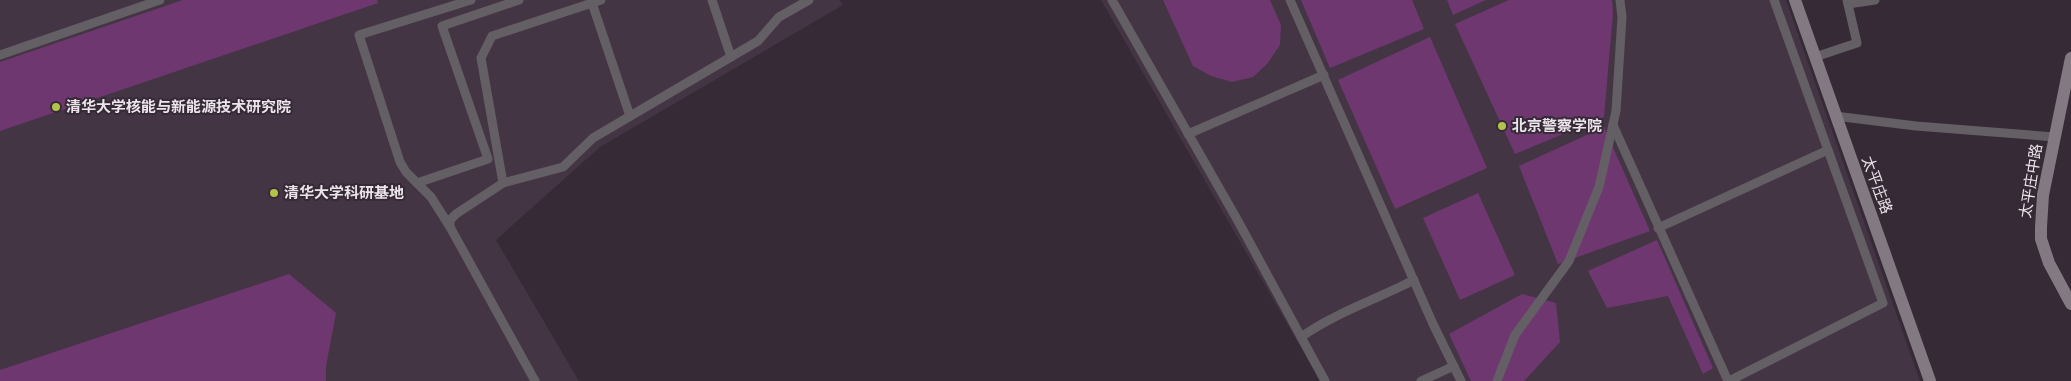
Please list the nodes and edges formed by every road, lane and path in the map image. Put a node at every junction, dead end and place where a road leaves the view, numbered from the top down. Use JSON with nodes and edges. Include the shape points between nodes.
{"nodes":[{"id":1,"x":160,"y":0,"type":"edge"},
{"id":2,"x":471,"y":0,"type":"edge"},
{"id":3,"x":520,"y":0,"type":"edge"},
{"id":4,"x":712,"y":0,"type":"edge"},
{"id":5,"x":808,"y":0,"type":"edge"},
{"id":6,"x":1112,"y":0,"type":"edge"},
{"id":7,"x":1290,"y":0,"type":"edge"},
{"id":8,"x":1620,"y":0,"type":"edge"},
{"id":9,"x":1774,"y":0,"type":"edge"},
{"id":10,"x":1795,"y":0,"type":"edge"},
{"id":11,"x":1875,"y":0,"type":"edge"},
{"id":12,"x":596,"y":2,"type":"edge"},
{"id":13,"x":1848,"y":2,"type":"edge"},
{"id":14,"x":0,"y":55,"type":"edge"},
{"id":15,"x":731,"y":57,"type":"junction"},
{"id":16,"x":1815,"y":57,"type":"junction"},
{"id":17,"x":2071,"y":58,"type":"edge"},
{"id":18,"x":1324,"y":76,"type":"junction"},
{"id":19,"x":630,"y":116,"type":"junction"},
{"id":20,"x":1835,"y":116,"type":"junction"},
{"id":21,"x":1613,"y":125,"type":"junction"},
{"id":22,"x":1188,"y":134,"type":"junction"},
{"id":23,"x":2054,"y":138,"type":"junction"},
{"id":24,"x":1828,"y":150,"type":"junction"},
{"id":25,"x":417,"y":183,"type":"junction"},
{"id":26,"x":504,"y":183,"type":"junction"},
{"id":27,"x":450,"y":227,"type":"junction"},
{"id":28,"x":1658,"y":228,"type":"junction"},
{"id":29,"x":1414,"y":280,"type":"junction"},
{"id":30,"x":2071,"y":304,"type":"edge"},
{"id":31,"x":1301,"y":337,"type":"junction"},
{"id":32,"x":1454,"y":366,"type":"junction"},
{"id":33,"x":535,"y":381,"type":"edge"},
{"id":34,"x":1325,"y":381,"type":"edge"},
{"id":35,"x":1421,"y":381,"type":"edge"},
{"id":36,"x":1461,"y":381,"type":"edge"},
{"id":37,"x":1496,"y":381,"type":"edge"},
{"id":38,"x":1729,"y":381,"type":"edge"},
{"id":39,"x":1930,"y":381,"type":"edge"}],
"edges":[{"from":1,"to":14,"type":"street"},
{"from":2,"to":25,"type":"street","via":[[359,35],[400,162]]},
{"from":3,"to":25,"type":"street","via":[[442,26],[488,159]]},
{"from":4,"to":15,"type":"street"},
{"from":5,"to":15,"type":"street","via":[[779,17],[758,41]]},
{"from":6,"to":22,"type":"street"},
{"from":7,"to":18,"type":"street"},
{"from":8,"to":21,"type":"street","via":[[1622,17]]},
{"from":9,"to":24,"type":"street"},
{"from":10,"to":16,"type":"street","name":"太平庄路"},
{"from":11,"to":13,"type":"street"},
{"from":12,"to":19,"type":"street"},
{"from":12,"to":26,"type":"street","via":[[492,36],[481,58]]},
{"from":13,"to":16,"type":"street","via":[[1857,43]]},
{"from":15,"to":19,"type":"street"},
{"from":16,"to":20,"type":"street","name":"太平庄路"},
{"from":17,"to":23,"type":"street","name":"太平庄中路"},
{"from":18,"to":22,"type":"street"},
{"from":18,"to":29,"type":"street"},
{"from":19,"to":26,"type":"street","via":[[593,138],[563,167]]},
{"from":20,"to":23,"type":"street"},
{"from":20,"to":39,"type":"street","name":"太平庄路"},
{"from":21,"to":28,"type":"street"},
{"from":21,"to":37,"type":"street","via":[[1599,187],[1569,261],[1514,335]]},
{"from":22,"to":31,"type":"street"},
{"from":23,"to":30,"type":"street","name":"太平庄中路","via":[[2043,196],[2042,239],[2049,263]]},
{"from":24,"to":28,"type":"street"},
{"from":24,"to":38,"type":"street","via":[[1883,303]]},
{"from":25,"to":27,"type":"street","via":[[431,197]]},
{"from":26,"to":27,"type":"street","via":[[456,214],[450,220]]},
{"from":27,"to":33,"type":"street"},
{"from":28,"to":38,"type":"street"},
{"from":29,"to":31,"type":"street","via":[[1316,326]]},
{"from":29,"to":32,"type":"street"},
{"from":31,"to":34,"type":"street"},
{"from":32,"to":35,"type":"street"},
{"from":32,"to":36,"type":"street"}]}
